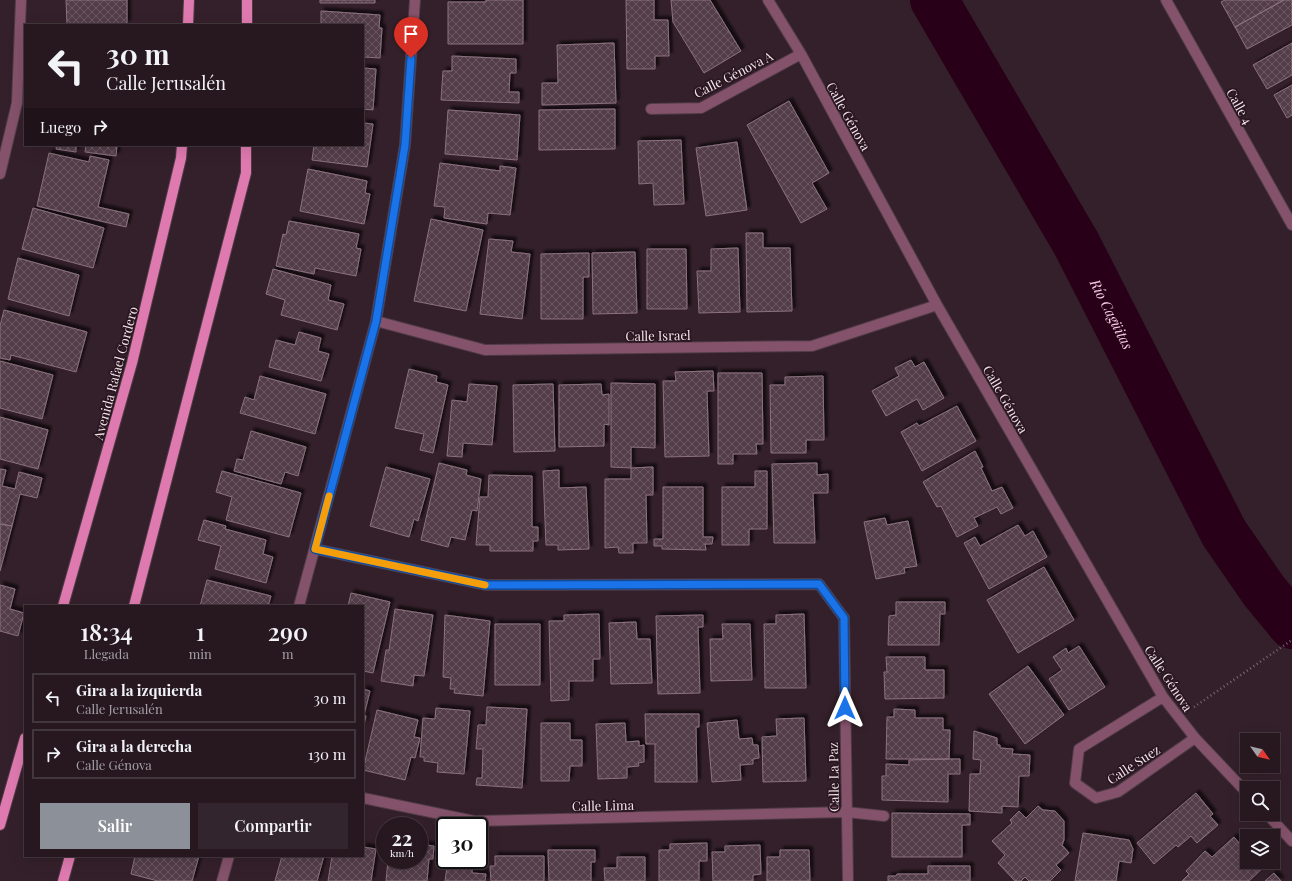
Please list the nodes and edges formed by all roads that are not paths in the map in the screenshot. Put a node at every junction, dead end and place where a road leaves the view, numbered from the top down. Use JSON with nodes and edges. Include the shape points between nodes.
{"nodes":[{"id":1,"x":21,"y":0,"type":"edge"},
{"id":2,"x":189,"y":0,"type":"edge"},
{"id":3,"x":247,"y":0,"type":"edge"},
{"id":4,"x":415,"y":0,"type":"edge"},
{"id":5,"x":768,"y":0,"type":"edge"},
{"id":6,"x":1166,"y":0,"type":"edge"},
{"id":7,"x":188,"y":24,"type":"edge"},
{"id":8,"x":247,"y":24,"type":"edge"},
{"id":9,"x":801,"y":54,"type":"junction"},
{"id":10,"x":651,"y":109,"type":"dead end"},
{"id":11,"x":182,"y":146,"type":"edge"},
{"id":12,"x":246,"y":146,"type":"edge"},
{"id":13,"x":0,"y":174,"type":"edge"},
{"id":14,"x":1292,"y":225,"type":"edge"},
{"id":15,"x":937,"y":305,"type":"junction"},
{"id":16,"x":376,"y":321,"type":"junction"},
{"id":17,"x":315,"y":549,"type":"junction"},
{"id":18,"x":63,"y":605,"type":"edge"},
{"id":19,"x":134,"y":605,"type":"edge"},
{"id":20,"x":299,"y":605,"type":"edge"},
{"id":21,"x":1163,"y":697,"type":"junction"},
{"id":22,"x":1195,"y":738,"type":"junction"},
{"id":23,"x":24,"y":741,"type":"edge"},
{"id":24,"x":1240,"y":786,"type":"edge"},
{"id":25,"x":364,"y":798,"type":"edge"},
{"id":26,"x":846,"y":812,"type":"junction"},
{"id":27,"x":884,"y":816,"type":"dead end"},
{"id":28,"x":1273,"y":821,"type":"edge"},
{"id":29,"x":0,"y":825,"type":"edge"},
{"id":30,"x":1292,"y":841,"type":"edge"},
{"id":31,"x":70,"y":857,"type":"edge"},
{"id":32,"x":229,"y":857,"type":"edge"},
{"id":33,"x":63,"y":881,"type":"edge"},
{"id":34,"x":222,"y":881,"type":"edge"},
{"id":35,"x":848,"y":881,"type":"edge"}],
"edges":[{"from":1,"to":13,"type":"street","via":[[17,102]]},
{"from":2,"to":7,"type":"main road"},
{"from":3,"to":8,"type":"main road"},
{"from":4,"to":16,"type":"street","via":[[405,145]]},
{"from":5,"to":9,"type":"street","name":"Calle Génova"},
{"from":6,"to":14,"type":"street","name":"Calle 4"},
{"from":9,"to":10,"type":"street","name":"Calle Génova A","via":[[701,108]]},
{"from":9,"to":15,"type":"street","name":"Calle Génova"},
{"from":11,"to":18,"type":"main road","name":"Avenida Rafael Cordero","via":[[132,363]]},
{"from":12,"to":19,"type":"main road","via":[[246,173]]},
{"from":15,"to":16,"type":"street","name":"Calle Israel","via":[[812,346],[485,350]]},
{"from":15,"to":21,"type":"street","name":"Calle Génova"},
{"from":16,"to":17,"type":"street"},
{"from":17,"to":20,"type":"street"},
{"from":17,"to":26,"type":"street","name":"Calle La Paz","via":[[486,585],[819,584],[844,618]]},
{"from":21,"to":22,"type":"street","name":"Calle Génova"},
{"from":21,"to":22,"type":"street","name":"Calle Suez","via":[[1079,749],[1075,783],[1096,798],[1118,792]]},
{"from":22,"to":24,"type":"street","name":"Calle Génova"},
{"from":23,"to":29,"type":"main road"},
{"from":25,"to":26,"type":"street","name":"Calle Lima","via":[[474,821]]},
{"from":26,"to":27,"type":"street","name":"Calle Lima"},
{"from":26,"to":35,"type":"street","name":"Calle La Paz"},
{"from":28,"to":30,"type":"street"},
{"from":31,"to":33,"type":"main road"},
{"from":32,"to":34,"type":"street"}]}
